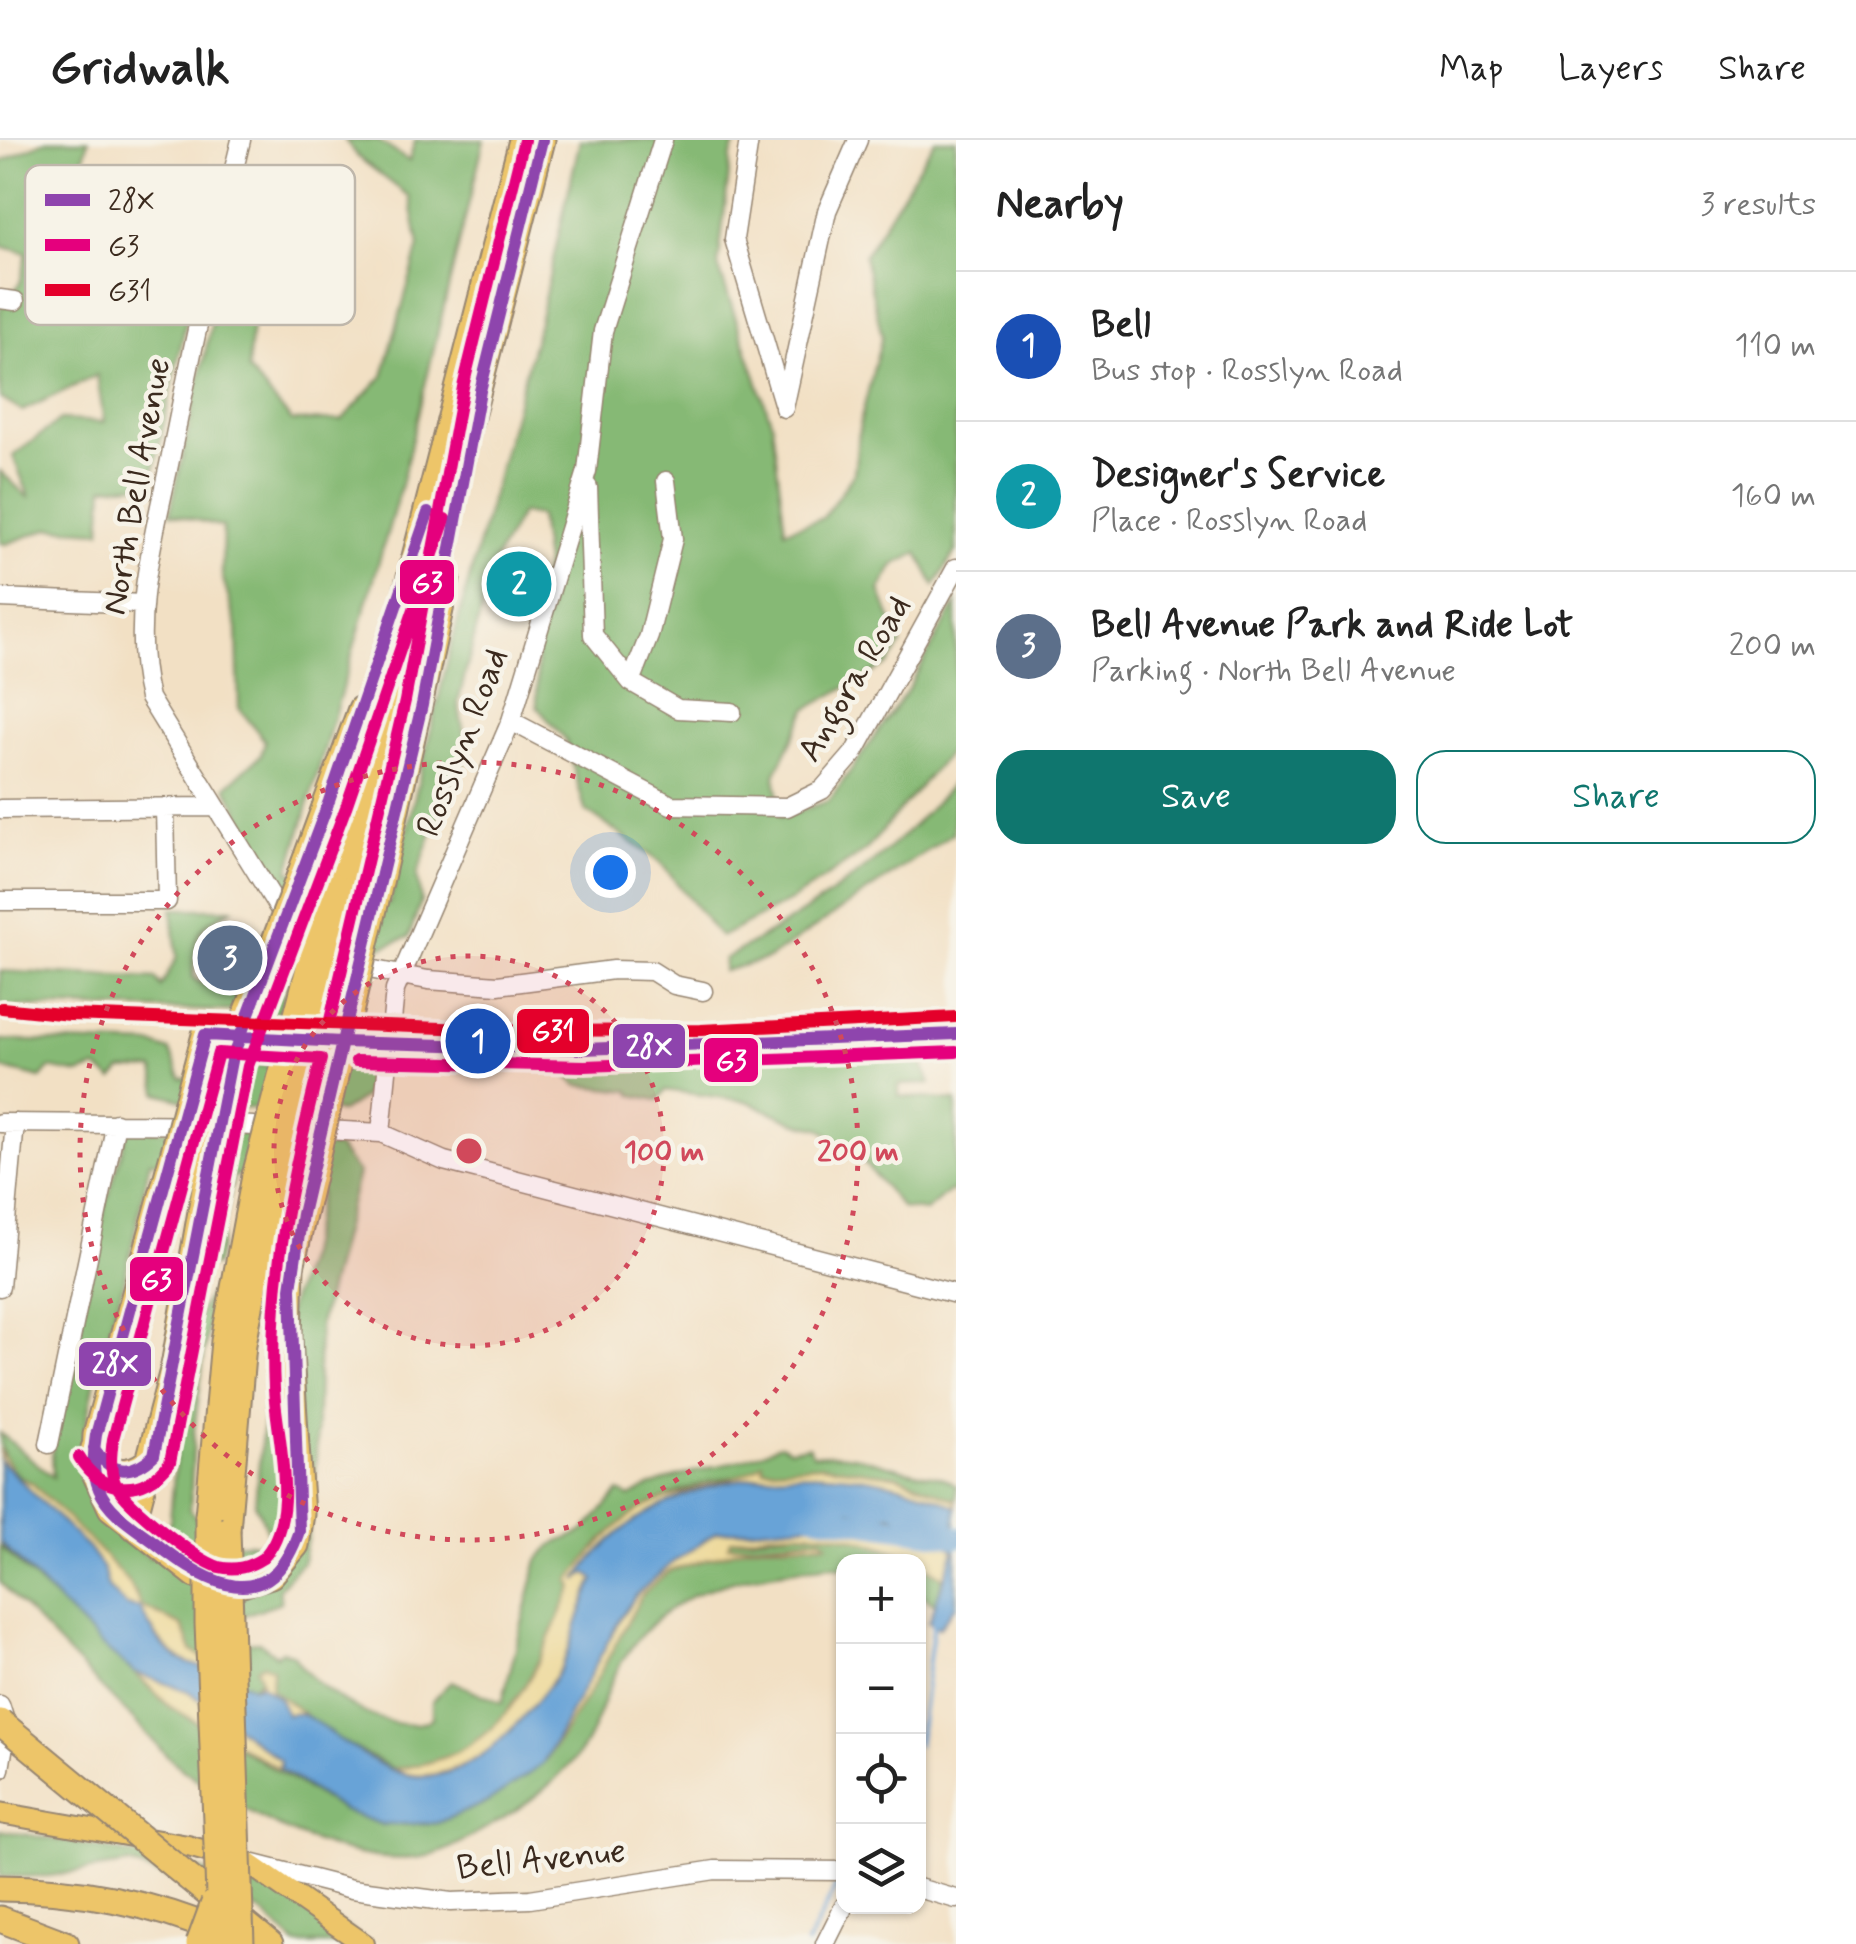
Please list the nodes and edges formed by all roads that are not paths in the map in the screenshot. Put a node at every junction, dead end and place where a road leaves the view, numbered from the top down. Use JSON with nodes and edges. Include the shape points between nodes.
{"nodes":[{"id":1,"x":241,"y":140,"type":"edge"},
{"id":2,"x":521,"y":140,"type":"edge"},
{"id":3,"x":542,"y":140,"type":"edge"},
{"id":4,"x":663,"y":140,"type":"edge"},
{"id":5,"x":748,"y":140,"type":"edge"},
{"id":6,"x":858,"y":140,"type":"edge"},
{"id":7,"x":235,"y":165,"type":"edge"},
{"id":8,"x":197,"y":325,"type":"edge"},
{"id":9,"x":480,"y":391,"type":"junction"},
{"id":10,"x":588,"y":471,"type":"junction"},
{"id":11,"x":666,"y":482,"type":"dead end"},
{"id":12,"x":418,"y":549,"type":"junction"},
{"id":13,"x":956,"y":568,"type":"edge"},
{"id":14,"x":0,"y":598,"type":"edge"},
{"id":15,"x":143,"y":604,"type":"junction"},
{"id":16,"x":631,"y":682,"type":"junction"},
{"id":17,"x":732,"y":712,"type":"dead end"},
{"id":18,"x":511,"y":721,"type":"junction"},
{"id":19,"x":213,"y":807,"type":"junction"},
{"id":20,"x":165,"y":808,"type":"junction"},
{"id":21,"x":0,"y":809,"type":"edge"},
{"id":22,"x":340,"y":886,"type":"junction"},
{"id":23,"x":0,"y":902,"type":"edge"},
{"id":24,"x":400,"y":974,"type":"junction"},
{"id":25,"x":703,"y":991,"type":"dead end"},
{"id":26,"x":205,"y":1036,"type":"dead end"},
{"id":27,"x":7,"y":1123,"type":"edge"},
{"id":28,"x":116,"y":1123,"type":"junction"},
{"id":29,"x":380,"y":1133,"type":"junction"},
{"id":30,"x":0,"y":1287,"type":"edge"},
{"id":31,"x":956,"y":1294,"type":"edge"},
{"id":32,"x":49,"y":1444,"type":"dead end"},
{"id":33,"x":94,"y":1448,"type":"junction"},
{"id":34,"x":154,"y":1455,"type":"junction"},
{"id":35,"x":218,"y":1523,"type":"junction"},
{"id":36,"x":132,"y":1526,"type":"junction"},
{"id":37,"x":0,"y":1705,"type":"edge"},
{"id":38,"x":0,"y":1722,"type":"edge"},
{"id":39,"x":0,"y":1769,"type":"edge"},
{"id":40,"x":0,"y":1813,"type":"edge"},
{"id":41,"x":248,"y":1862,"type":"junction"},
{"id":42,"x":836,"y":1870,"type":"edge"},
{"id":43,"x":218,"y":1884,"type":"junction"},
{"id":44,"x":0,"y":1888,"type":"edge"},
{"id":45,"x":926,"y":1890,"type":"edge"},
{"id":46,"x":956,"y":1899,"type":"edge"},
{"id":47,"x":840,"y":1914,"type":"edge"},
{"id":48,"x":0,"y":1918,"type":"edge"},
{"id":49,"x":66,"y":1944,"type":"edge"},
{"id":50,"x":199,"y":1944,"type":"edge"},
{"id":51,"x":221,"y":1944,"type":"edge"},
{"id":52,"x":242,"y":1944,"type":"edge"},
{"id":53,"x":270,"y":1944,"type":"edge"},
{"id":54,"x":364,"y":1944,"type":"edge"},
{"id":55,"x":825,"y":1944,"type":"edge"}],
"edges":[{"from":1,"to":7,"type":"street","name":"North Bell Avenue"},
{"from":2,"to":12,"type":"highway"},
{"from":3,"to":9,"type":"highway"},
{"from":4,"to":10,"type":"street","name":"Rosslyn Road","via":[[603,332]]},
{"from":5,"to":6,"type":"street","via":[[734,239],[784,408],[827,210]]},
{"from":8,"to":15,"type":"street","name":"North Bell Avenue"},
{"from":9,"to":22,"type":"highway"},
{"from":9,"to":36,"type":"highway","bridge":true,"via":[[430,666],[292,1267],[296,1544],[272,1575],[243,1586],[204,1580]]},
{"from":10,"to":16,"type":"street","via":[[593,635]]},
{"from":10,"to":18,"type":"street","name":"Rosslyn Road"},
{"from":11,"to":16,"type":"street","via":[[673,538]]},
{"from":12,"to":22,"type":"highway"},
{"from":12,"to":34,"type":"highway","bridge":true,"via":[[235,1048]]},
{"from":13,"to":18,"type":"street","name":"Angora Road","via":[[854,753],[822,790],[787,808],[671,804]]},
{"from":14,"to":15,"type":"street"},
{"from":15,"to":19,"type":"street","name":"North Bell Avenue","via":[[141,665],[149,698]]},
{"from":16,"to":17,"type":"street","via":[[678,709]]},
{"from":18,"to":24,"type":"street","name":"Rosslyn Road"},
{"from":19,"to":20,"type":"street"},
{"from":19,"to":24,"type":"street","name":"North Bell Avenue","via":[[294,932],[369,969]]},
{"from":20,"to":21,"type":"street"},
{"from":20,"to":23,"type":"street","via":[[167,900]]},
{"from":22,"to":35,"type":"highway","bridge":true,"via":[[265,1178]]},
{"from":24,"to":25,"type":"street","name":"North Bell Avenue","via":[[498,985],[652,971]]},
{"from":24,"to":29,"type":"street","name":"Rosslyn Road"},
{"from":26,"to":33,"type":"highway","bridge":true},
{"from":27,"to":28,"type":"street"},
{"from":27,"to":30,"type":"street"},
{"from":28,"to":29,"type":"street"},
{"from":28,"to":32,"type":"street"},
{"from":29,"to":31,"type":"street","via":[[434,1158]]},
{"from":33,"to":34,"type":"highway","via":[[118,1473],[134,1471]]},
{"from":33,"to":36,"type":"highway","via":[[100,1491]]},
{"from":34,"to":36,"type":"highway"},
{"from":35,"to":43,"type":"highway","bridge":true},
{"from":35,"to":52,"type":"highway","bridge":true},
{"from":37,"to":39,"type":"street","via":[[7,1726]]},
{"from":38,"to":53,"type":"highway","bridge":true},
{"from":40,"to":41,"type":"main road"},
{"from":41,"to":42,"type":"street","name":"Bell Avenue","via":[[352,1890],[452,1902],[530,1899],[728,1869]]},
{"from":41,"to":54,"type":"main road"},
{"from":43,"to":50,"type":"highway","bridge":true},
{"from":43,"to":51,"type":"highway","bridge":true},
{"from":44,"to":52,"type":"highway","via":[[158,1910]]},
{"from":45,"to":46,"type":"street"},
{"from":47,"to":55,"type":"street"},
{"from":48,"to":49,"type":"highway"}]}
